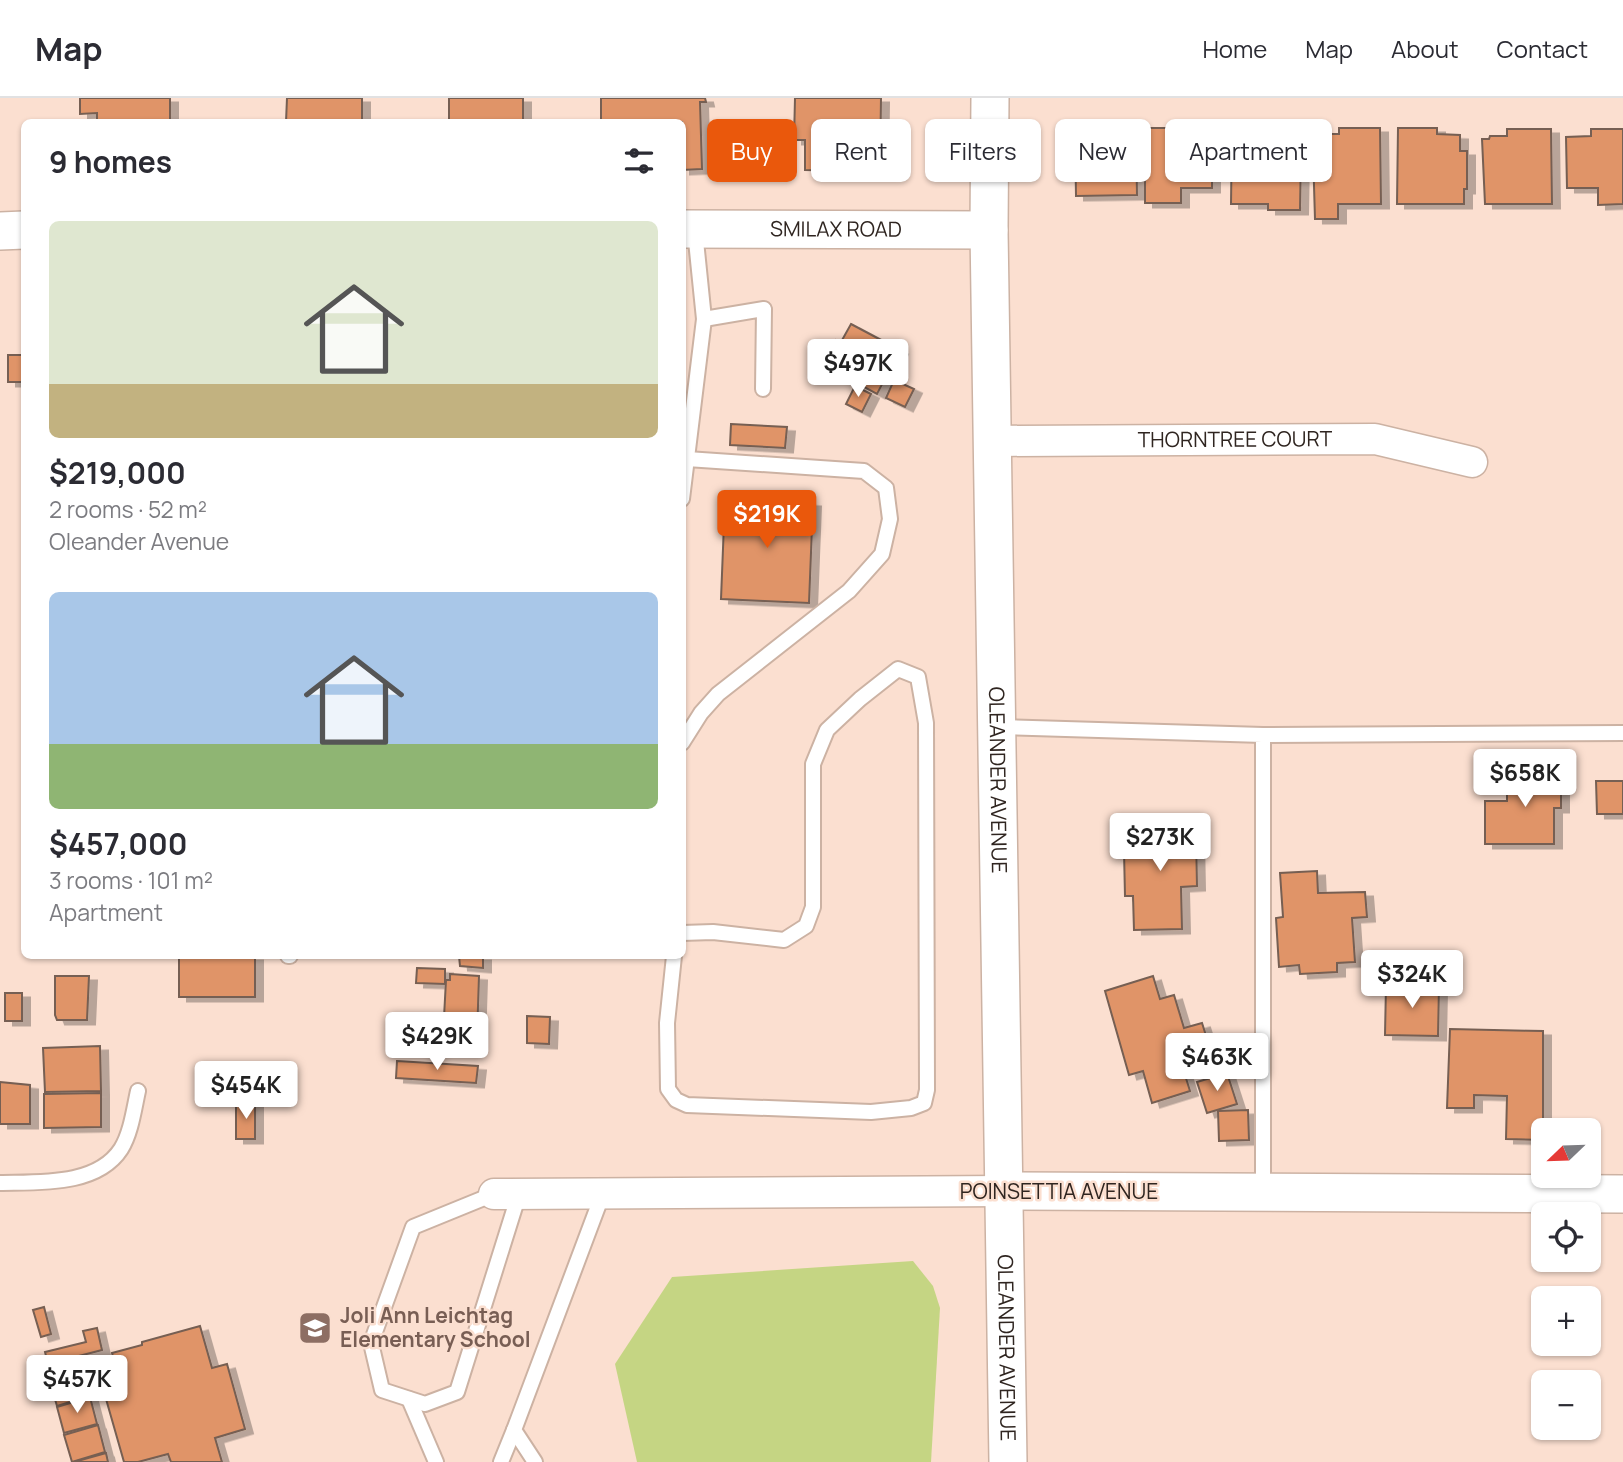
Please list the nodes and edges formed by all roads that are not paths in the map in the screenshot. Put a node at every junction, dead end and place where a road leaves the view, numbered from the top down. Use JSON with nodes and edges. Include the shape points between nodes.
{"nodes":[{"id":1,"x":990,"y":98,"type":"edge"},
{"id":2,"x":689,"y":229,"type":"edge"},
{"id":3,"x":0,"y":230,"type":"edge"},
{"id":4,"x":21,"y":230,"type":"edge"},
{"id":5,"x":989,"y":230,"type":"junction"},
{"id":6,"x":704,"y":318,"type":"junction"},
{"id":7,"x":764,"y":389,"type":"dead end"},
{"id":8,"x":993,"y":441,"type":"junction"},
{"id":9,"x":687,"y":459,"type":"junction"},
{"id":10,"x":1472,"y":462,"type":"dead end"},
{"id":11,"x":686,"y":467,"type":"edge"},
{"id":12,"x":998,"y":727,"type":"junction"},
{"id":13,"x":1623,"y":733,"type":"edge"},
{"id":14,"x":1263,"y":735,"type":"junction"},
{"id":15,"x":686,"y":737,"type":"edge"},
{"id":16,"x":686,"y":933,"type":"edge"},
{"id":17,"x":674,"y":959,"type":"edge"},
{"id":18,"x":138,"y":1091,"type":"dead end"},
{"id":19,"x":0,"y":1183,"type":"edge"},
{"id":20,"x":1004,"y":1191,"type":"junction"},
{"id":21,"x":603,"y":1193,"type":"junction"},
{"id":22,"x":1263,"y":1193,"type":"junction"},
{"id":23,"x":507,"y":1194,"type":"junction"},
{"id":24,"x":1623,"y":1195,"type":"edge"},
{"id":25,"x":409,"y":1398,"type":"junction"},
{"id":26,"x":514,"y":1430,"type":"junction"},
{"id":27,"x":436,"y":1462,"type":"edge"},
{"id":28,"x":501,"y":1462,"type":"edge"},
{"id":29,"x":535,"y":1462,"type":"edge"},
{"id":30,"x":1008,"y":1462,"type":"edge"}],
"edges":[{"from":1,"to":5,"type":"street","name":"OLEANDER AVENUE"},
{"from":2,"to":5,"type":"street","name":"SMILAX ROAD"},
{"from":2,"to":6,"type":"lane"},
{"from":3,"to":4,"type":"street"},
{"from":5,"to":8,"type":"street","name":"OLEANDER AVENUE"},
{"from":6,"to":7,"type":"lane","via":[[764,309]]},
{"from":6,"to":9,"type":"lane"},
{"from":8,"to":10,"type":"street","name":"THORNTREE COURT","via":[[1375,439]]},
{"from":8,"to":12,"type":"street","name":"OLEANDER AVENUE"},
{"from":9,"to":11,"type":"lane"},
{"from":9,"to":15,"type":"lane","via":[[864,471],[886,488],[890,519],[882,554],[849,591],[718,694]]},
{"from":12,"to":14,"type":"lane"},
{"from":12,"to":20,"type":"street","name":"OLEANDER AVENUE"},
{"from":13,"to":14,"type":"lane"},
{"from":14,"to":22,"type":"lane"},
{"from":16,"to":17,"type":"lane","via":[[784,940],[806,926],[813,906],[813,764],[827,730],[898,669],[918,677],[926,723],[927,1090],[923,1103],[871,1112],[687,1105],[676,1100],[668,1088],[667,1023]]},
{"from":18,"to":19,"type":"lane","via":[[123,1146],[99,1170],[56,1180]]},
{"from":20,"to":21,"type":"street","name":"POINSETTIA AVENUE"},
{"from":20,"to":22,"type":"street","name":"POINSETTIA AVENUE"},
{"from":20,"to":30,"type":"street","name":"OLEANDER AVENUE"},
{"from":21,"to":23,"type":"street","name":"POINSETTIA AVENUE"},
{"from":21,"to":26,"type":"lane"},
{"from":22,"to":24,"type":"street","name":"POINSETTIA AVENUE"},
{"from":23,"to":25,"type":"lane","via":[[457,1392],[425,1404]]},
{"from":23,"to":25,"type":"lane","via":[[413,1227],[371,1343],[382,1390]]},
{"from":25,"to":27,"type":"lane"},
{"from":26,"to":28,"type":"lane"},
{"from":26,"to":29,"type":"lane"}]}
